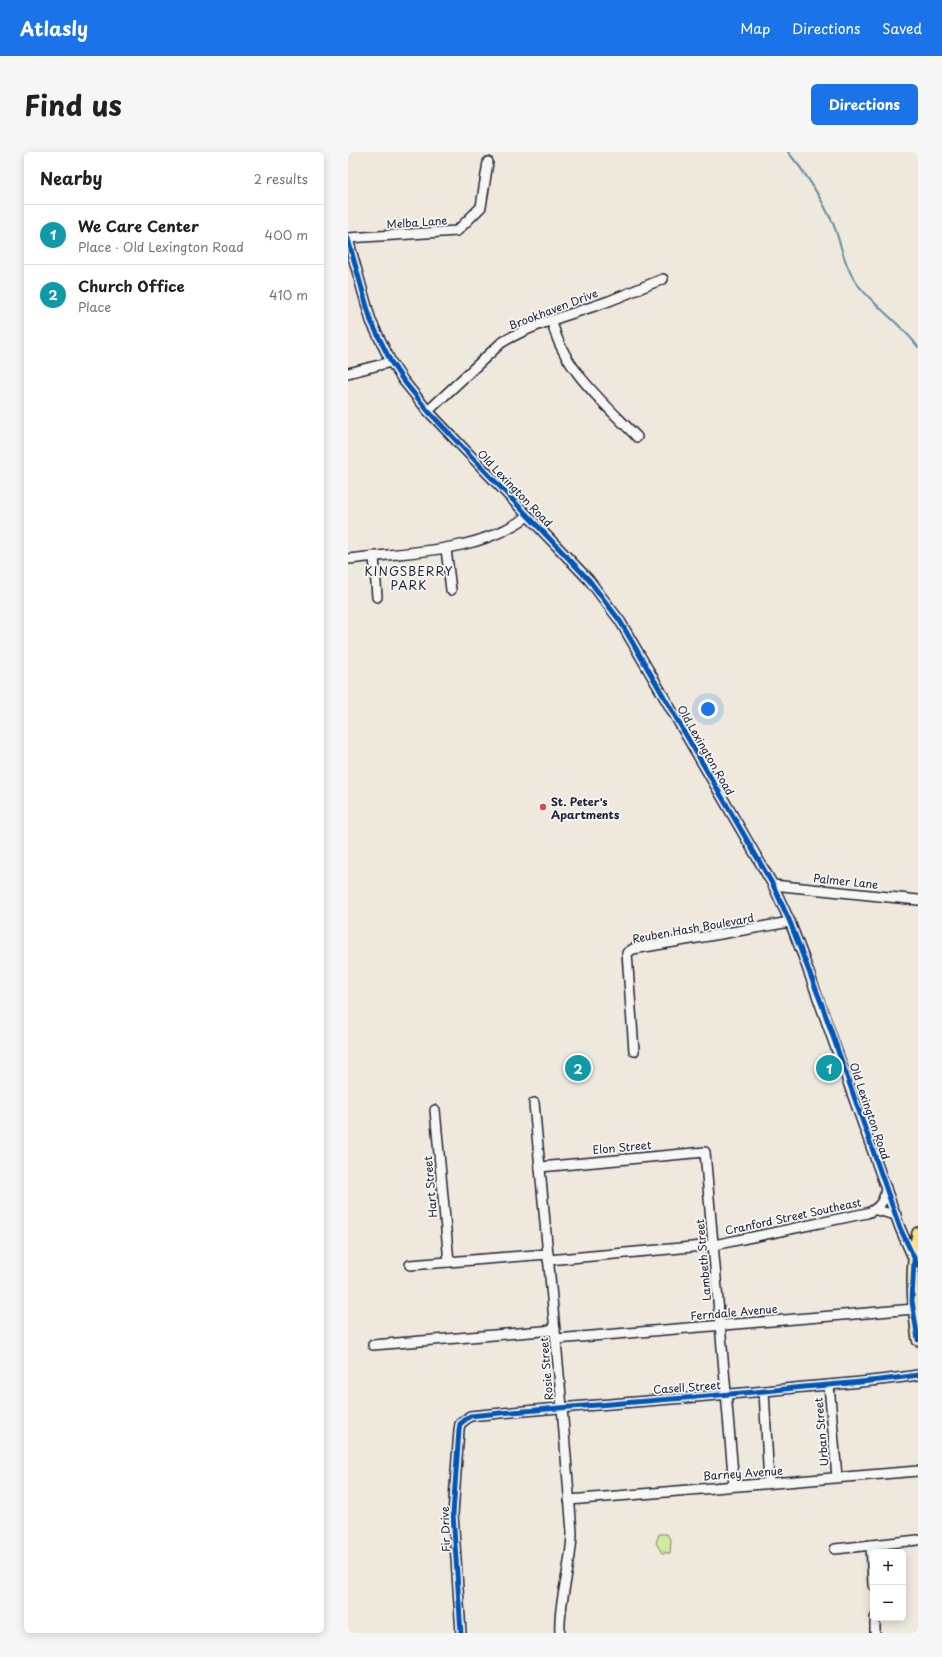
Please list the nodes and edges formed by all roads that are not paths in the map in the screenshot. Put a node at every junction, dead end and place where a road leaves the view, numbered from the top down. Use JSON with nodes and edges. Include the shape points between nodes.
{"nodes":[{"id":1,"x":488,"y":162,"type":"dead end"},
{"id":2,"x":348,"y":239,"type":"edge"},
{"id":3,"x":663,"y":279,"type":"dead end"},
{"id":4,"x":552,"y":320,"type":"junction"},
{"id":5,"x":391,"y":362,"type":"junction"},
{"id":6,"x":348,"y":373,"type":"edge"},
{"id":7,"x":428,"y":411,"type":"junction"},
{"id":8,"x":637,"y":437,"type":"dead end"},
{"id":9,"x":528,"y":516,"type":"junction"},
{"id":10,"x":446,"y":549,"type":"junction"},
{"id":11,"x":374,"y":556,"type":"junction"},
{"id":12,"x":348,"y":558,"type":"edge"},
{"id":13,"x":451,"y":590,"type":"dead end"},
{"id":14,"x":377,"y":597,"type":"dead end"},
{"id":15,"x":773,"y":886,"type":"junction"},
{"id":16,"x":918,"y":900,"type":"edge"},
{"id":17,"x":790,"y":922,"type":"junction"},
{"id":18,"x":634,"y":1051,"type":"dead end"},
{"id":19,"x":534,"y":1103,"type":"dead end"},
{"id":20,"x":435,"y":1110,"type":"dead end"},
{"id":21,"x":705,"y":1152,"type":"joint"},
{"id":22,"x":540,"y":1167,"type":"junction"},
{"id":23,"x":886,"y":1187,"type":"junction"},
{"id":24,"x":876,"y":1210,"type":"junction"},
{"id":25,"x":896,"y":1215,"type":"junction"},
{"id":26,"x":918,"y":1233,"type":"edge"},
{"id":27,"x":714,"y":1245,"type":"junction"},
{"id":28,"x":548,"y":1257,"type":"junction"},
{"id":29,"x":449,"y":1262,"type":"junction"},
{"id":30,"x":916,"y":1263,"type":"edge"},
{"id":31,"x":410,"y":1265,"type":"dead end"},
{"id":32,"x":914,"y":1309,"type":"junction"},
{"id":33,"x":721,"y":1325,"type":"junction"},
{"id":34,"x":555,"y":1335,"type":"junction"},
{"id":35,"x":918,"y":1340,"type":"edge"},
{"id":36,"x":373,"y":1345,"type":"dead end"},
{"id":37,"x":918,"y":1375,"type":"edge"},
{"id":38,"x":829,"y":1385,"type":"junction"},
{"id":39,"x":764,"y":1391,"type":"junction"},
{"id":40,"x":726,"y":1394,"type":"junction"},
{"id":41,"x":562,"y":1407,"type":"junction"},
{"id":42,"x":460,"y":1424,"type":"joint"},
{"id":43,"x":918,"y":1471,"type":"edge"},
{"id":44,"x":837,"y":1477,"type":"junction"},
{"id":45,"x":769,"y":1483,"type":"junction"},
{"id":46,"x":734,"y":1485,"type":"junction"},
{"id":47,"x":569,"y":1500,"type":"junction"},
{"id":48,"x":918,"y":1540,"type":"edge"},
{"id":49,"x":871,"y":1545,"type":"junction"},
{"id":50,"x":835,"y":1548,"type":"dead end"},
{"id":51,"x":871,"y":1549,"type":"edge"},
{"id":52,"x":875,"y":1621,"type":"edge"},
{"id":53,"x":461,"y":1633,"type":"edge"},
{"id":54,"x":560,"y":1633,"type":"edge"},
{"id":55,"x":875,"y":1633,"type":"edge"}],
"edges":[{"from":1,"to":2,"type":"street","name":"Melba Lane","via":[[481,207],[457,231]]},
{"from":2,"to":5,"type":"street","name":"Old Lexington Road","via":[[372,321]]},
{"from":3,"to":4,"type":"street","name":"Brookhaven Drive"},
{"from":4,"to":7,"type":"street","name":"Brookhaven Drive","via":[[501,343]]},
{"from":4,"to":8,"type":"street","via":[[555,337],[570,362],[598,397]]},
{"from":5,"to":6,"type":"street"},
{"from":5,"to":7,"type":"street","name":"Old Lexington Road"},
{"from":7,"to":9,"type":"street","name":"Old Lexington Road"},
{"from":9,"to":10,"type":"street","via":[[513,527],[493,536]]},
{"from":9,"to":15,"type":"street","name":"Old Lexington Road","via":[[589,580],[620,621]]},
{"from":10,"to":11,"type":"street"},
{"from":10,"to":13,"type":"street"},
{"from":11,"to":12,"type":"street"},
{"from":11,"to":14,"type":"street"},
{"from":15,"to":16,"type":"street","name":"Palmer Lane"},
{"from":15,"to":17,"type":"street","name":"Old Lexington Road"},
{"from":17,"to":18,"type":"street","name":"Reuben Hash Boulevard","via":[[633,949],[627,953]]},
{"from":17,"to":23,"type":"street","name":"Old Lexington Road"},
{"from":19,"to":22,"type":"street","name":"Rosie Street"},
{"from":20,"to":29,"type":"street","name":"Hart Street"},
{"from":21,"to":22,"type":"street","name":"Elon Street"},
{"from":21,"to":27,"type":"street","name":"Lambeth Street"},
{"from":22,"to":28,"type":"street","name":"Rosie Street"},
{"from":23,"to":24,"type":"street","name":"Cranford Street Southeast","via":[[885,1195]]},
{"from":23,"to":25,"type":"street","name":"Old Lexington Road"},
{"from":24,"to":25,"type":"street","name":"Cranford Street Southeast"},
{"from":24,"to":27,"type":"street","name":"Cranford Street Southeast"},
{"from":25,"to":30,"type":"street","name":"Old Lexington Road"},
{"from":26,"to":30,"type":"main road"},
{"from":27,"to":28,"type":"street","name":"Cranford Street Southeast"},
{"from":27,"to":33,"type":"street","name":"Lambeth Street"},
{"from":28,"to":29,"type":"street","name":"Cranford Street Southeast"},
{"from":28,"to":34,"type":"street","name":"Rosie Street"},
{"from":29,"to":31,"type":"street","name":"Cranford Street Southeast"},
{"from":30,"to":32,"type":"main road","name":"Old Lexington Road","via":[[913,1272]]},
{"from":32,"to":33,"type":"street","name":"Ferndale Avenue"},
{"from":32,"to":35,"type":"main road","name":"Old Lexington Road"},
{"from":33,"to":34,"type":"street","name":"Ferndale Avenue"},
{"from":33,"to":40,"type":"street","name":"Lambeth Street"},
{"from":34,"to":36,"type":"street","name":"Ferndale Avenue"},
{"from":34,"to":41,"type":"street","name":"Rosie Street"},
{"from":37,"to":38,"type":"street","name":"Casell Street"},
{"from":38,"to":39,"type":"street","name":"Casell Street"},
{"from":38,"to":44,"type":"street","name":"Urban Street"},
{"from":39,"to":40,"type":"street","name":"Casell Street"},
{"from":39,"to":45,"type":"street"},
{"from":40,"to":41,"type":"street","name":"Casell Street"},
{"from":40,"to":46,"type":"street","name":"Lambeth Street"},
{"from":41,"to":42,"type":"street","name":"Casell Street","via":[[470,1416]]},
{"from":41,"to":47,"type":"street","name":"Rosie Street"},
{"from":42,"to":53,"type":"street","name":"Fir Drive","via":[[453,1514]]},
{"from":43,"to":44,"type":"street","name":"Barney Avenue"},
{"from":44,"to":45,"type":"street","name":"Barney Avenue"},
{"from":45,"to":46,"type":"street","name":"Barney Avenue"},
{"from":46,"to":47,"type":"street","name":"Barney Avenue"},
{"from":47,"to":54,"type":"street","name":"Rosie Street","via":[[572,1548]]},
{"from":48,"to":49,"type":"street"},
{"from":49,"to":50,"type":"street"},
{"from":49,"to":51,"type":"street"},
{"from":52,"to":55,"type":"street"}]}
